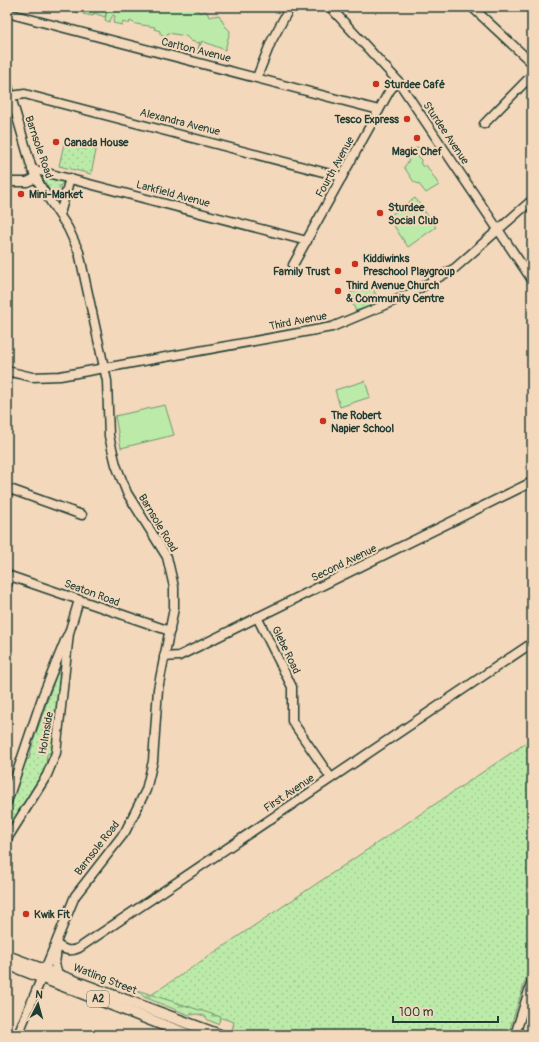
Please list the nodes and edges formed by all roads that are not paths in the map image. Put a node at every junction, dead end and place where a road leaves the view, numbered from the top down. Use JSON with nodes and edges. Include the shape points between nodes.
{"nodes":[{"id":1,"x":290,"y":7,"type":"edge"},
{"id":2,"x":330,"y":7,"type":"edge"},
{"id":3,"x":472,"y":7,"type":"edge"},
{"id":4,"x":7,"y":13,"type":"edge"},
{"id":5,"x":532,"y":63,"type":"edge"},
{"id":6,"x":532,"y":75,"type":"edge"},
{"id":7,"x":257,"y":77,"type":"junction"},
{"id":8,"x":398,"y":81,"type":"junction"},
{"id":9,"x":7,"y":83,"type":"edge"},
{"id":10,"x":9,"y":94,"type":"edge"},
{"id":11,"x":379,"y":110,"type":"junction"},
{"id":12,"x":484,"y":124,"type":"dead end"},
{"id":13,"x":32,"y":169,"type":"junction"},
{"id":14,"x":342,"y":177,"type":"junction"},
{"id":15,"x":36,"y":178,"type":"junction"},
{"id":16,"x":70,"y":178,"type":"junction"},
{"id":17,"x":7,"y":182,"type":"edge"},
{"id":18,"x":532,"y":200,"type":"edge"},
{"id":19,"x":60,"y":214,"type":"junction"},
{"id":20,"x":498,"y":230,"type":"junction"},
{"id":21,"x":307,"y":240,"type":"junction"},
{"id":22,"x":293,"y":265,"type":"dead end"},
{"id":23,"x":532,"y":280,"type":"edge"},
{"id":24,"x":104,"y":368,"type":"junction"},
{"id":25,"x":7,"y":370,"type":"edge"},
{"id":26,"x":532,"y":482,"type":"edge"},
{"id":27,"x":7,"y":488,"type":"edge"},
{"id":28,"x":82,"y":515,"type":"dead end"},
{"id":29,"x":9,"y":575,"type":"edge"},
{"id":30,"x":7,"y":585,"type":"edge"},
{"id":31,"x":79,"y":600,"type":"junction"},
{"id":32,"x":258,"y":617,"type":"junction"},
{"id":33,"x":170,"y":631,"type":"junction"},
{"id":34,"x":69,"y":633,"type":"junction"},
{"id":35,"x":532,"y":643,"type":"edge"},
{"id":36,"x":164,"y":657,"type":"junction"},
{"id":37,"x":56,"y":664,"type":"junction"},
{"id":38,"x":67,"y":667,"type":"junction"},
{"id":39,"x":331,"y":778,"type":"junction"},
{"id":40,"x":7,"y":802,"type":"edge"},
{"id":41,"x":7,"y":839,"type":"edge"},
{"id":42,"x":56,"y":944,"type":"junction"},
{"id":43,"x":7,"y":956,"type":"edge"},
{"id":44,"x":7,"y":964,"type":"edge"},
{"id":45,"x":44,"y":973,"type":"junction"},
{"id":46,"x":58,"y":974,"type":"junction"},
{"id":47,"x":532,"y":981,"type":"edge"},
{"id":48,"x":197,"y":1029,"type":"edge"},
{"id":49,"x":18,"y":1035,"type":"edge"},
{"id":50,"x":188,"y":1035,"type":"edge"},
{"id":51,"x":220,"y":1035,"type":"edge"},
{"id":52,"x":514,"y":1035,"type":"edge"}],
"edges":[{"from":1,"to":7,"type":"street"},
{"from":2,"to":8,"type":"street","name":"Sturdee Avenue"},
{"from":3,"to":5,"type":"street"},
{"from":4,"to":7,"type":"street","name":"Carlton Avenue"},
{"from":6,"to":12,"type":"street"},
{"from":7,"to":11,"type":"street","name":"Carlton Avenue"},
{"from":8,"to":11,"type":"street","name":"Fourth Avenue"},
{"from":8,"to":20,"type":"street","name":"Sturdee Avenue"},
{"from":9,"to":10,"type":"street","name":"Barnsole Road"},
{"from":10,"to":13,"type":"street","name":"Barnsole Road"},
{"from":10,"to":14,"type":"street","name":"Alexandra Avenue","via":[[25,94]]},
{"from":11,"to":14,"type":"street","name":"Fourth Avenue"},
{"from":13,"to":15,"type":"street","name":"Barnsole Road"},
{"from":13,"to":16,"type":"street","name":"Larkfield Avenue"},
{"from":14,"to":21,"type":"street","name":"Fourth Avenue"},
{"from":15,"to":17,"type":"street","via":[[27,182]]},
{"from":15,"to":19,"type":"street","name":"Barnsole Road"},
{"from":16,"to":19,"type":"street","name":"Barnsole Road"},
{"from":16,"to":21,"type":"street","name":"Larkfield Avenue"},
{"from":18,"to":20,"type":"street","name":"Third Avenue"},
{"from":19,"to":24,"type":"street","name":"Barnsole Road","via":[[79,252]]},
{"from":20,"to":23,"type":"street","name":"Sturdee Avenue"},
{"from":20,"to":24,"type":"street","name":"Third Avenue","via":[[455,268],[406,296],[332,326]]},
{"from":21,"to":22,"type":"street","name":"Fourth Avenue"},
{"from":24,"to":25,"type":"street","name":"Third Avenue","via":[[50,378],[32,377]]},
{"from":24,"to":33,"type":"street","name":"Barnsole Road","via":[[108,391],[109,436],[116,465],[127,493],[163,549],[171,571],[174,608]]},
{"from":26,"to":32,"type":"street","name":"Second Avenue"},
{"from":27,"to":28,"type":"street"},
{"from":29,"to":30,"type":"street"},
{"from":29,"to":31,"type":"street","name":"Seaton Road"},
{"from":31,"to":33,"type":"street","name":"Seaton Road"},
{"from":31,"to":34,"type":"street","name":"Holmside"},
{"from":32,"to":36,"type":"street","name":"Second Avenue","via":[[179,656]]},
{"from":32,"to":39,"type":"street","name":"Glebe Road","via":[[292,687],[292,721]]},
{"from":33,"to":36,"type":"street","name":"Barnsole Road"},
{"from":34,"to":37,"type":"street","name":"Holmside"},
{"from":34,"to":38,"type":"street","name":"Holmside"},
{"from":35,"to":39,"type":"street","name":"First Avenue"},
{"from":36,"to":42,"type":"street","name":"Barnsole Road","via":[[158,689],[153,758],[144,795],[120,839],[77,892]]},
{"from":37,"to":38,"type":"street"},
{"from":37,"to":40,"type":"street","name":"Holmside"},
{"from":38,"to":41,"type":"street","name":"Holmside","via":[[56,753],[47,775]]},
{"from":39,"to":42,"type":"street","name":"First Avenue","via":[[79,948],[72,951],[64,950]]},
{"from":42,"to":45,"type":"street","name":"Barnsole Road"},
{"from":42,"to":46,"type":"street","name":"Barnsole Road","via":[[55,965]]},
{"from":43,"to":45,"type":"main road","name":"Watling Street","number":"A2"},
{"from":44,"to":45,"type":"main road","name":"Watling Street","number":"A2"},
{"from":45,"to":46,"type":"main road","name":"Watling Street","number":"A2"},
{"from":45,"to":49,"type":"street","name":"Barnsole Road"},
{"from":45,"to":50,"type":"main road","name":"Watling Street","number":"A2"},
{"from":46,"to":48,"type":"main road","name":"Watling Street","number":"A2"},
{"from":47,"to":52,"type":"street"},
{"from":48,"to":50,"type":"street"},
{"from":48,"to":51,"type":"main road","number":"A2"}]}
